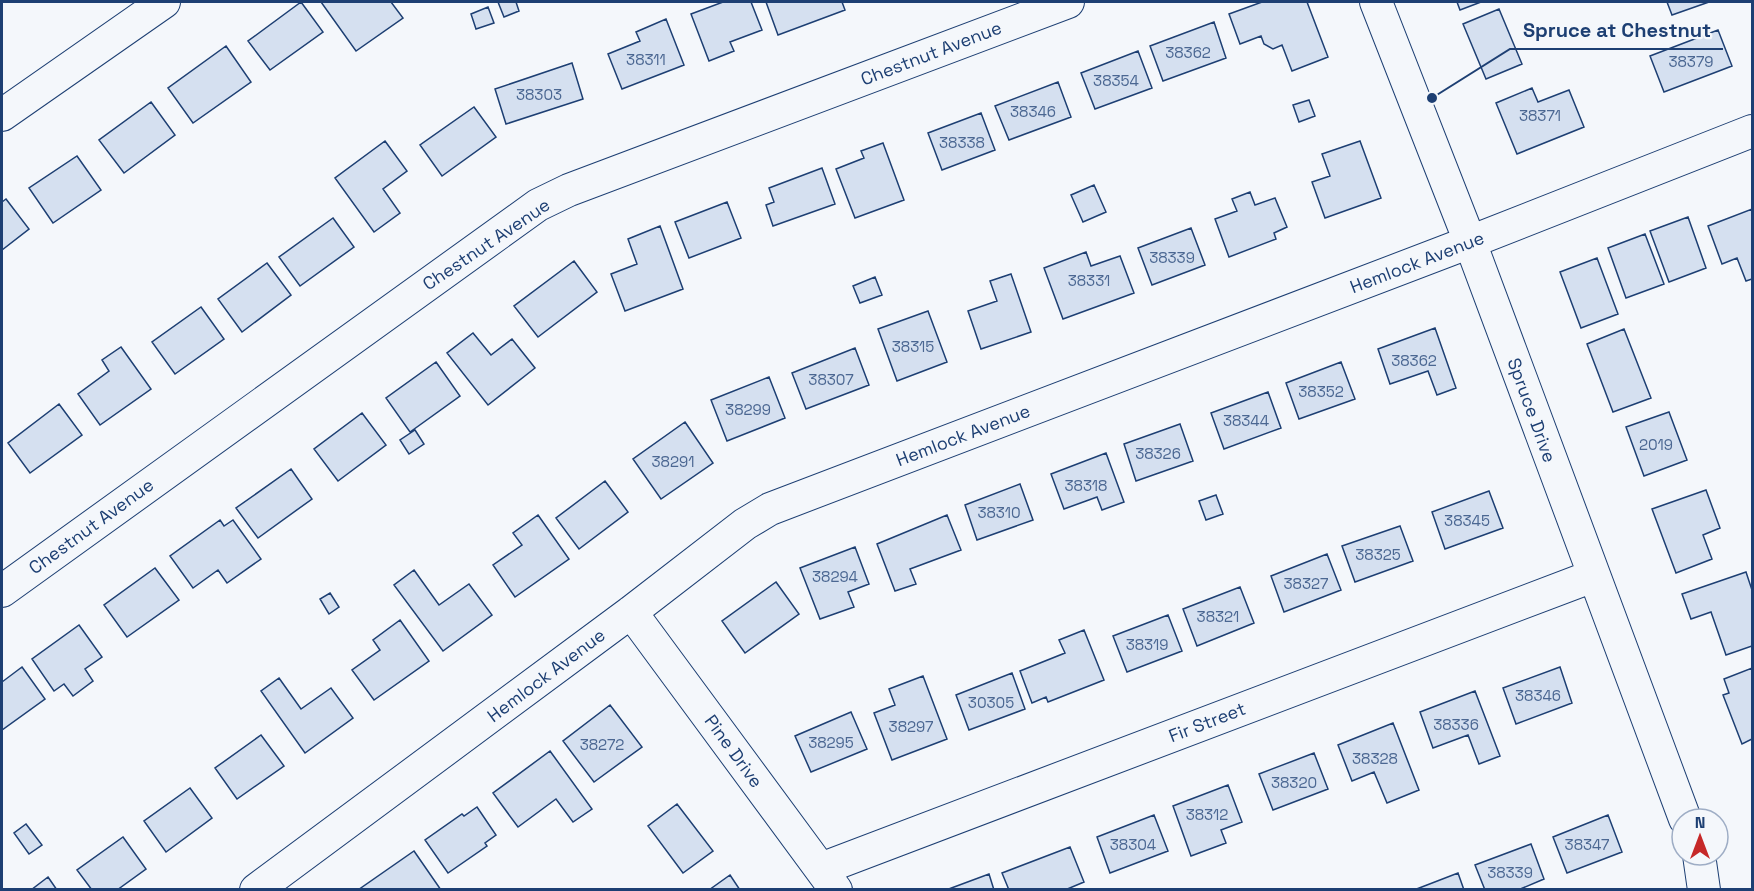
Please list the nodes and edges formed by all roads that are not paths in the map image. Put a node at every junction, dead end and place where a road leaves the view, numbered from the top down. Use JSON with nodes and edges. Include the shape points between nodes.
{"nodes":[{"id":1,"x":164,"y":2,"type":"edge"},
{"id":2,"x":1068,"y":2,"type":"edge"},
{"id":3,"x":1376,"y":2,"type":"edge"},
{"id":4,"x":2,"y":115,"type":"edge"},
{"id":5,"x":1752,"y":131,"type":"edge"},
{"id":6,"x":1470,"y":242,"type":"junction"},
{"id":7,"x":1593,"y":576,"type":"junction"},
{"id":8,"x":2,"y":591,"type":"edge"},
{"id":9,"x":631,"y":612,"type":"junction"},
{"id":10,"x":1680,"y":807,"type":"edge"},
{"id":11,"x":1701,"y":867,"type":"edge"},
{"id":12,"x":829,"y":879,"type":"edge"},
{"id":13,"x":256,"y":890,"type":"edge"},
{"id":14,"x":1704,"y":890,"type":"edge"}],
"edges":[{"from":1,"to":4,"type":"street"},
{"from":2,"to":8,"type":"street","name":"Chestnut Avenue","via":[[538,205]]},
{"from":3,"to":6,"type":"street","name":"Spruce Drive"},
{"from":5,"to":6,"type":"street","name":"Hemlock Avenue"},
{"from":6,"to":7,"type":"street","name":"Spruce Drive"},
{"from":6,"to":9,"type":"street","name":"Hemlock Avenue","via":[[770,508]]},
{"from":7,"to":10,"type":"street","name":"Spruce Drive"},
{"from":7,"to":12,"type":"street","name":"Fir Street"},
{"from":9,"to":12,"type":"street","name":"Pine Drive"},
{"from":9,"to":13,"type":"street","name":"Hemlock Avenue"},
{"from":11,"to":14,"type":"street"}]}
